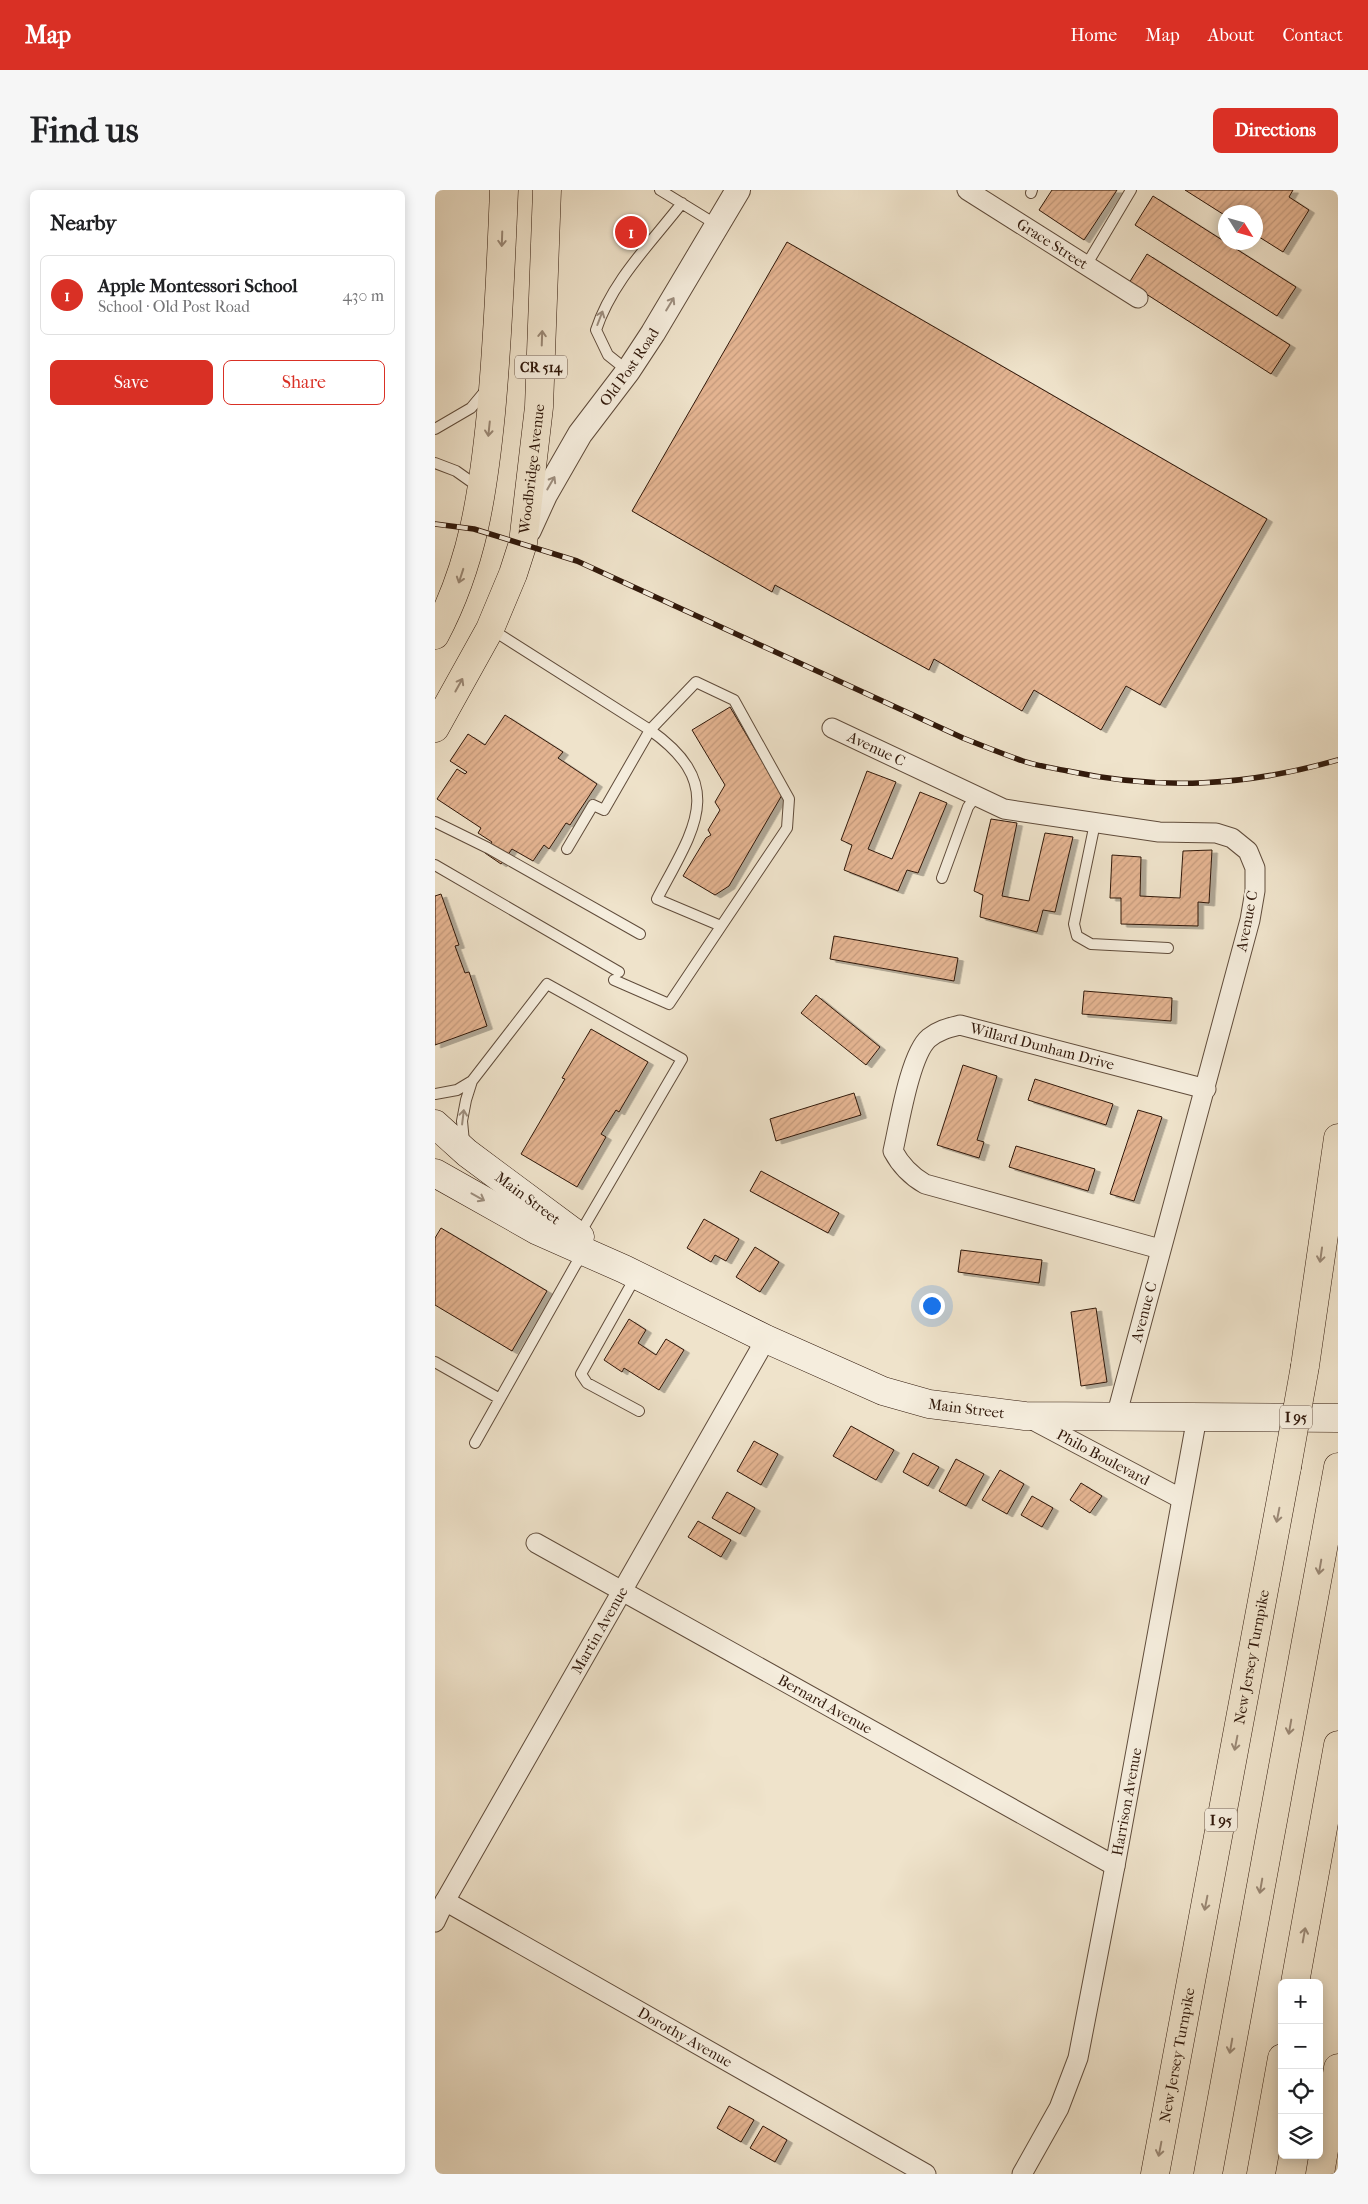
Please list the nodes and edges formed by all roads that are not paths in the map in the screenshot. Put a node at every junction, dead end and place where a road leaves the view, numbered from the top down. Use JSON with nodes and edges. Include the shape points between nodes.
{"nodes":[{"id":1,"x":504,"y":190,"type":"edge"},
{"id":2,"x":547,"y":190,"type":"edge"},
{"id":3,"x":660,"y":190,"type":"edge"},
{"id":4,"x":738,"y":190,"type":"edge"},
{"id":5,"x":967,"y":190,"type":"edge"},
{"id":6,"x":1131,"y":190,"type":"edge"},
{"id":7,"x":682,"y":203,"type":"junction"},
{"id":8,"x":717,"y":225,"type":"junction"},
{"id":9,"x":1087,"y":264,"type":"junction"},
{"id":10,"x":1138,"y":298,"type":"dead end"},
{"id":11,"x":628,"y":371,"type":"junction"},
{"id":12,"x":494,"y":379,"type":"junction"},
{"id":13,"x":435,"y":428,"type":"edge"},
{"id":14,"x":435,"y":463,"type":"edge"},
{"id":15,"x":483,"y":490,"type":"junction"},
{"id":16,"x":523,"y":543,"type":"junction"},
{"id":17,"x":490,"y":628,"type":"junction"},
{"id":18,"x":435,"y":633,"type":"edge"},
{"id":19,"x":435,"y":728,"type":"edge"},
{"id":20,"x":832,"y":728,"type":"dead end"},
{"id":21,"x":650,"y":730,"type":"junction"},
{"id":22,"x":975,"y":796,"type":"junction"},
{"id":23,"x":435,"y":822,"type":"edge"},
{"id":24,"x":1095,"y":823,"type":"junction"},
{"id":25,"x":567,"y":849,"type":"dead end"},
{"id":26,"x":435,"y":866,"type":"edge"},
{"id":27,"x":941,"y":878,"type":"dead end"},
{"id":28,"x":721,"y":926,"type":"junction"},
{"id":29,"x":640,"y":934,"type":"dead end"},
{"id":30,"x":1167,"y":948,"type":"dead end"},
{"id":31,"x":472,"y":1081,"type":"junction"},
{"id":32,"x":1206,"y":1089,"type":"junction"},
{"id":33,"x":435,"y":1094,"type":"edge"},
{"id":34,"x":435,"y":1124,"type":"edge"},
{"id":35,"x":1338,"y":1138,"type":"edge"},
{"id":36,"x":467,"y":1153,"type":"junction"},
{"id":37,"x":435,"y":1173,"type":"edge"},
{"id":38,"x":582,"y":1244,"type":"junction"},
{"id":39,"x":1161,"y":1249,"type":"junction"},
{"id":40,"x":630,"y":1272,"type":"junction"},
{"id":41,"x":766,"y":1340,"type":"junction"},
{"id":42,"x":435,"y":1362,"type":"edge"},
{"id":43,"x":500,"y":1399,"type":"junction"},
{"id":44,"x":639,"y":1411,"type":"dead end"},
{"id":45,"x":1025,"y":1416,"type":"junction"},
{"id":46,"x":1116,"y":1417,"type":"junction"},
{"id":47,"x":1197,"y":1417,"type":"junction"},
{"id":48,"x":1338,"y":1418,"type":"edge"},
{"id":49,"x":475,"y":1443,"type":"dead end"},
{"id":50,"x":1338,"y":1467,"type":"edge"},
{"id":51,"x":1180,"y":1498,"type":"junction"},
{"id":52,"x":536,"y":1544,"type":"dead end"},
{"id":53,"x":623,"y":1591,"type":"junction"},
{"id":54,"x":1338,"y":1745,"type":"edge"},
{"id":55,"x":1115,"y":1866,"type":"junction"},
{"id":56,"x":445,"y":1901,"type":"junction"},
{"id":57,"x":435,"y":1922,"type":"edge"},
{"id":58,"x":1296,"y":1979,"type":"edge"},
{"id":59,"x":1338,"y":2068,"type":"edge"},
{"id":60,"x":1280,"y":2069,"type":"edge"},
{"id":61,"x":926,"y":2174,"type":"edge"},
{"id":62,"x":1022,"y":2174,"type":"edge"},
{"id":63,"x":1155,"y":2174,"type":"edge"},
{"id":64,"x":1208,"y":2174,"type":"edge"},
{"id":65,"x":1261,"y":2174,"type":"edge"},
{"id":66,"x":1320,"y":2174,"type":"edge"}],
"edges":[{"from":1,"to":12,"type":"main road","number":"CR 514","one_way":true},
{"from":16,"to":2,"type":"main road","name":"Woodbridge Avenue","number":"CR 514","one_way":true,"via":[[539,407]]},
{"from":3,"to":7,"type":"lane"},
{"from":4,"to":8,"type":"street","name":"Old Post Road"},
{"from":5,"to":9,"type":"street","name":"Grace Street"},
{"from":6,"to":9,"type":"lane"},
{"from":7,"to":8,"type":"lane"},
{"from":11,"to":7,"type":"lane","one_way":true,"via":[[608,355],[595,330],[601,312],[621,279]]},
{"from":11,"to":8,"type":"street","name":"Old Post Road","one_way":true},
{"from":9,"to":10,"type":"street","name":"Grace Street"},
{"from":16,"to":11,"type":"street","name":"Old Post Road","one_way":true,"via":[[545,495],[580,434]]},
{"from":12,"to":13,"type":"lane","via":[[471,408]]},
{"from":12,"to":15,"type":"main road","number":"CR 514","one_way":true},
{"from":14,"to":15,"type":"lane","via":[[456,471]]},
{"from":15,"to":18,"type":"main road","number":"CR 514","one_way":true,"via":[[461,578]]},
{"from":16,"to":17,"type":"main road","name":"Woodbridge Avenue","number":"CR 514"},
{"from":19,"to":17,"type":"main road","name":"Woodbridge Avenue","number":"CR 514","one_way":true},
{"from":17,"to":21,"type":"lane"},
{"from":20,"to":22,"type":"street","name":"Avenue C"},
{"from":21,"to":25,"type":"lane","via":[[604,810],[593,805]]},
{"from":21,"to":28,"type":"lane","via":[[671,744],[686,762],[693,774],[699,800],[697,817],[657,899]]},
{"from":21,"to":28,"type":"lane","via":[[697,682],[734,700],[789,799],[787,828]]},
{"from":22,"to":24,"type":"street","name":"Avenue C","via":[[1003,809]]},
{"from":22,"to":27,"type":"lane"},
{"from":23,"to":29,"type":"lane","via":[[488,848]]},
{"from":24,"to":30,"type":"lane","via":[[1074,924],[1077,936],[1091,944]]},
{"from":24,"to":32,"type":"street","name":"Avenue C","via":[[1159,832],[1216,833],[1232,838],[1248,851],[1255,868],[1250,920]]},
{"from":26,"to":28,"type":"lane","via":[[669,1004]]},
{"from":31,"to":33,"type":"lane","via":[[457,1090]]},
{"from":36,"to":31,"type":"lane","one_way":true,"via":[[462,1121]]},
{"from":31,"to":38,"type":"lane","via":[[547,984],[682,1059]]},
{"from":32,"to":39,"type":"street","name":"Avenue C"},
{"from":32,"to":39,"type":"street","name":"Willard Dunham Drive","via":[[961,1025],[943,1029],[927,1040],[915,1058],[893,1151],[915,1178],[925,1184]]},
{"from":34,"to":36,"type":"main road","name":"Main Street"},
{"from":35,"to":63,"type":"main road","name":"New Jersey Turnpike","number":"I 95","one_way":true,"bridge":true,"via":[[1305,1366]]},
{"from":36,"to":38,"type":"main road","name":"Main Street"},
{"from":37,"to":38,"type":"main road","name":"Main Street","one_way":true,"via":[[538,1231]]},
{"from":38,"to":40,"type":"main road","name":"Main Street"},
{"from":38,"to":43,"type":"lane","via":[[576,1264]]},
{"from":39,"to":46,"type":"street","name":"Avenue C"},
{"from":40,"to":41,"type":"main road","name":"Main Street"},
{"from":40,"to":44,"type":"lane","via":[[581,1374],[587,1383]]},
{"from":41,"to":45,"type":"main road","name":"Main Street","via":[[875,1388],[929,1404]]},
{"from":41,"to":53,"type":"street","name":"Martin Avenue"},
{"from":42,"to":43,"type":"lane"},
{"from":43,"to":49,"type":"lane"},
{"from":45,"to":46,"type":"main road","name":"Main Street"},
{"from":45,"to":51,"type":"street","name":"Philo Boulevard"},
{"from":46,"to":47,"type":"main road","name":"Main Street"},
{"from":47,"to":48,"type":"main road","name":"Main Street"},
{"from":47,"to":51,"type":"street","name":"Harrison Avenue"},
{"from":50,"to":64,"type":"main road","one_way":true},
{"from":51,"to":55,"type":"street","name":"Harrison Avenue"},
{"from":52,"to":53,"type":"street","name":"Bernard Avenue"},
{"from":53,"to":55,"type":"street","name":"Bernard Avenue"},
{"from":53,"to":56,"type":"street","name":"Martin Avenue"},
{"from":58,"to":54,"type":"main road","one_way":true},
{"from":55,"to":62,"type":"street","name":"Harrison Avenue","via":[[1078,2058],[1059,2108]]},
{"from":56,"to":57,"type":"street","name":"Martin Avenue"},
{"from":56,"to":61,"type":"street","name":"Dorothy Avenue"},
{"from":59,"to":66,"type":"main road"},
{"from":60,"to":65,"type":"main road"}]}
